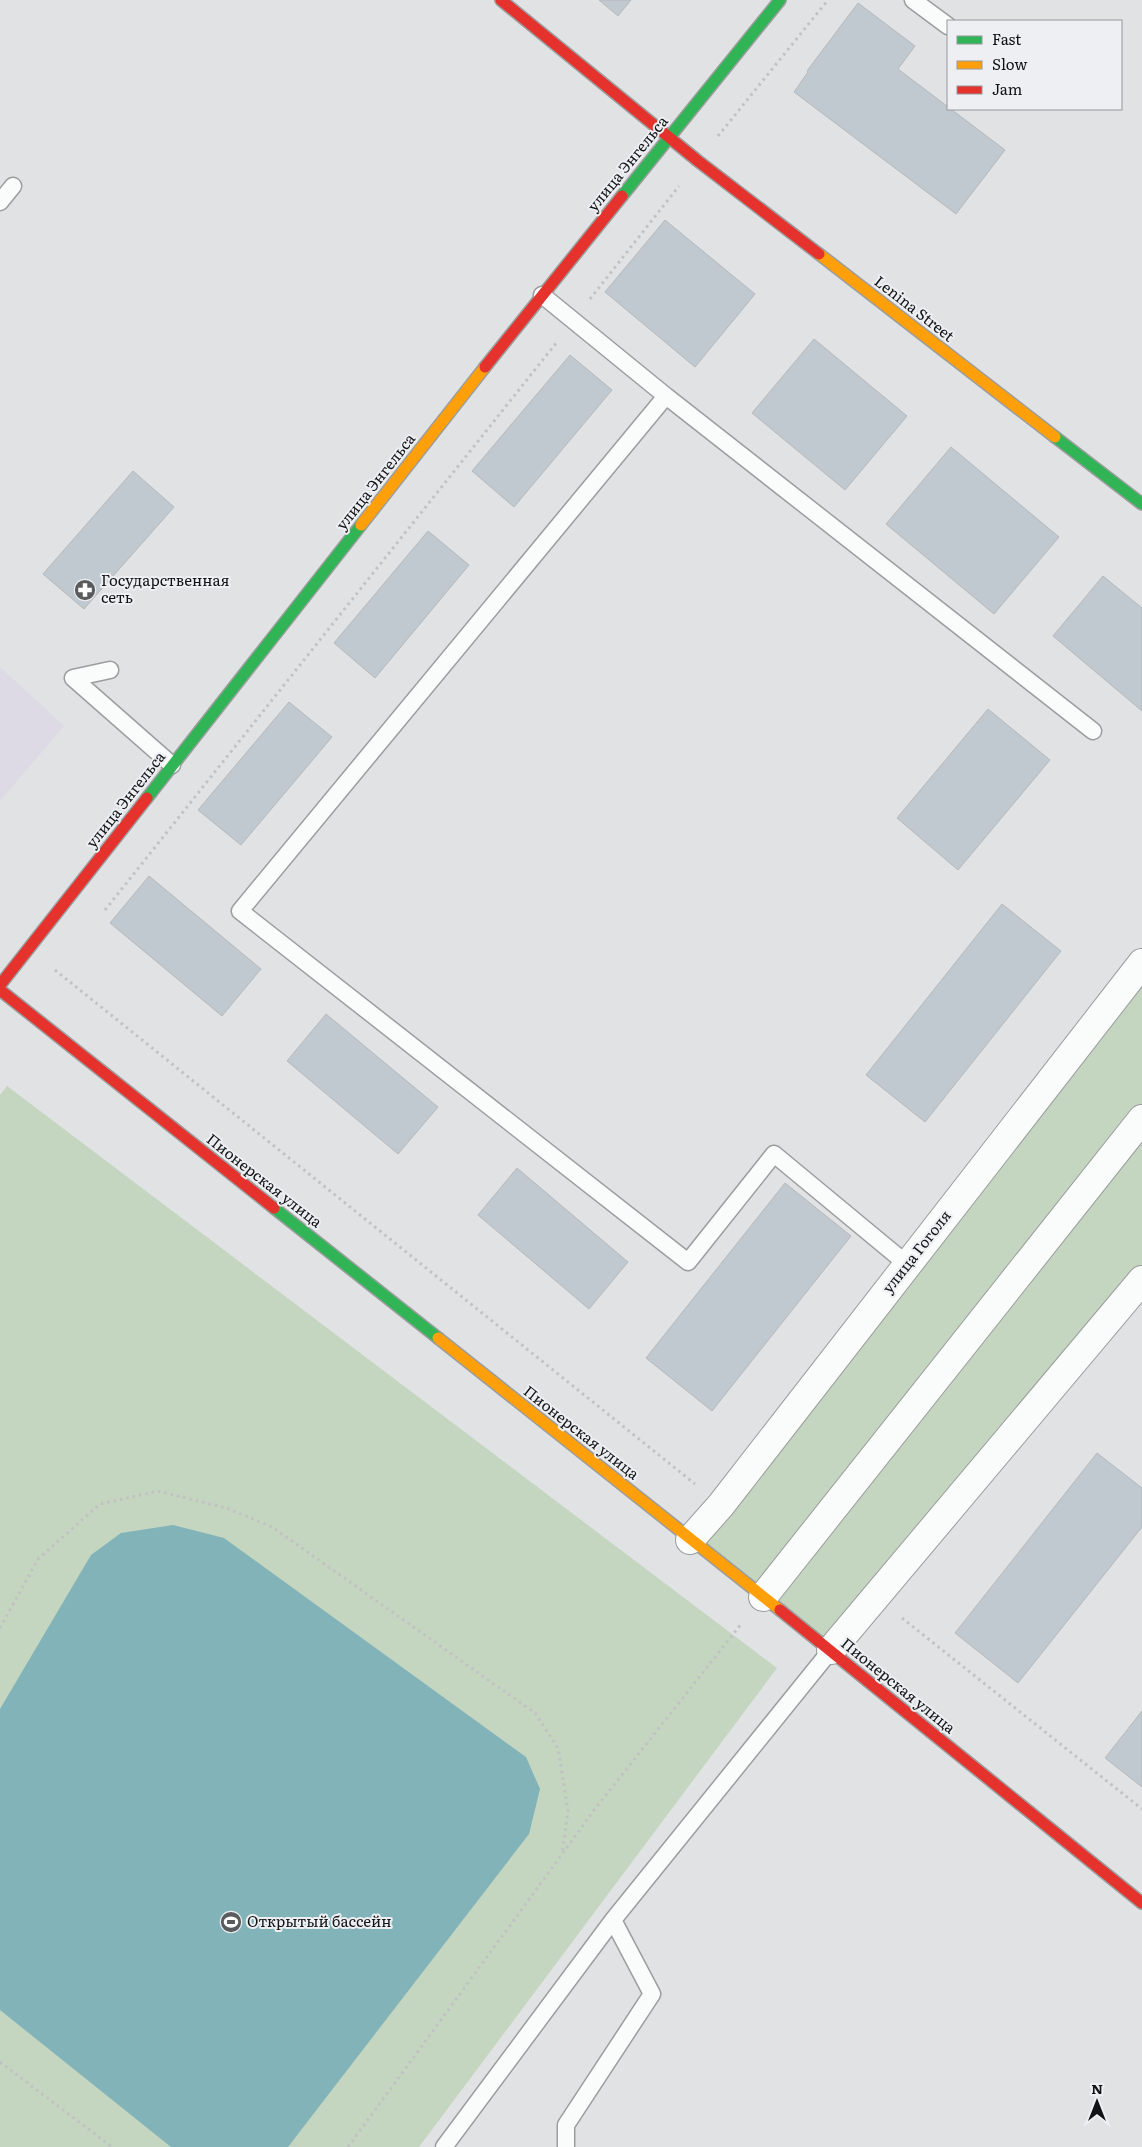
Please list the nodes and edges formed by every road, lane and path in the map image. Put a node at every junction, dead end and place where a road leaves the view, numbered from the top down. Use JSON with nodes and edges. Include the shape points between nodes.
{"nodes":[{"id":1,"x":500,"y":0,"type":"edge"},
{"id":2,"x":780,"y":0,"type":"edge"},
{"id":3,"x":913,"y":0,"type":"edge"},
{"id":4,"x":947,"y":25,"type":"edge"},
{"id":5,"x":669,"y":137,"type":"junction"},
{"id":6,"x":13,"y":186,"type":"dead end"},
{"id":7,"x":0,"y":202,"type":"edge"},
{"id":8,"x":542,"y":295,"type":"junction"},
{"id":9,"x":574,"y":320,"type":"junction"},
{"id":10,"x":666,"y":396,"type":"junction"},
{"id":11,"x":1142,"y":504,"type":"edge"},
{"id":12,"x":110,"y":670,"type":"dead end"},
{"id":13,"x":1093,"y":731,"type":"dead end"},
{"id":14,"x":172,"y":765,"type":"junction"},
{"id":15,"x":99,"y":917,"type":"dead end"},
{"id":16,"x":28,"y":949,"type":"junction"},
{"id":17,"x":1142,"y":963,"type":"edge"},
{"id":18,"x":62,"y":964,"type":"dead end"},
{"id":19,"x":56,"y":971,"type":"junction"},
{"id":20,"x":0,"y":985,"type":"edge"},
{"id":21,"x":0,"y":990,"type":"edge"},
{"id":22,"x":1142,"y":1119,"type":"edge"},
{"id":23,"x":908,"y":1265,"type":"junction"},
{"id":24,"x":1142,"y":1280,"type":"edge"},
{"id":25,"x":721,"y":1505,"type":"junction"},
{"id":26,"x":690,"y":1540,"type":"junction"},
{"id":27,"x":763,"y":1597,"type":"junction"},
{"id":28,"x":876,"y":1597,"type":"junction"},
{"id":29,"x":0,"y":1628,"type":"edge"},
{"id":30,"x":831,"y":1650,"type":"junction"},
{"id":31,"x":1142,"y":1809,"type":"edge"},
{"id":32,"x":562,"y":1854,"type":"junction"},
{"id":33,"x":1142,"y":1903,"type":"edge"},
{"id":34,"x":613,"y":1920,"type":"junction"},
{"id":35,"x":0,"y":2062,"type":"edge"},
{"id":36,"x":112,"y":2147,"type":"edge"},
{"id":37,"x":348,"y":2147,"type":"edge"},
{"id":38,"x":444,"y":2147,"type":"edge"},
{"id":39,"x":566,"y":2147,"type":"edge"}],
"edges":[{"from":1,"to":5,"type":"street","name":"Lenina Street"},
{"from":2,"to":5,"type":"street","name":"улица Энгельса"},
{"from":3,"to":4,"type":"lane"},
{"from":5,"to":8,"type":"street","name":"улица Энгельса"},
{"from":5,"to":11,"type":"street","name":"Lenina Street"},
{"from":6,"to":7,"type":"lane"},
{"from":8,"to":9,"type":"lane"},
{"from":8,"to":14,"type":"street","name":"улица Энгельса"},
{"from":9,"to":10,"type":"lane"},
{"from":9,"to":15,"type":"path"},
{"from":10,"to":13,"type":"lane"},
{"from":10,"to":23,"type":"lane","via":[[240,911],[688,1262],[774,1154]]},
{"from":12,"to":14,"type":"lane","via":[[73,678]]},
{"from":14,"to":16,"type":"street","name":"улица Энгельса"},
{"from":16,"to":19,"type":"path"},
{"from":16,"to":20,"type":"street","name":"улица Энгельса"},
{"from":17,"to":23,"type":"street","name":"улица Гоголя"},
{"from":18,"to":19,"type":"path"},
{"from":19,"to":25,"type":"path"},
{"from":21,"to":26,"type":"street","name":"Пионерская улица"},
{"from":22,"to":27,"type":"street"},
{"from":23,"to":25,"type":"street","name":"улица Гоголя"},
{"from":24,"to":28,"type":"street"},
{"from":25,"to":26,"type":"street","name":"улица Гоголя"},
{"from":26,"to":27,"type":"street","name":"Пионерская улица"},
{"from":27,"to":30,"type":"street","name":"Пионерская улица"},
{"from":27,"to":32,"type":"path"},
{"from":28,"to":30,"type":"street"},
{"from":28,"to":31,"type":"path"},
{"from":29,"to":32,"type":"path","via":[[38,1559],[100,1504],[158,1491],[226,1508],[272,1527],[535,1713],[558,1748],[568,1811]]},
{"from":30,"to":33,"type":"street","name":"Пионерская улица"},
{"from":30,"to":34,"type":"lane"},
{"from":32,"to":37,"type":"path"},
{"from":34,"to":38,"type":"lane"},
{"from":34,"to":39,"type":"lane","via":[[652,1994],[566,2125]]},
{"from":35,"to":36,"type":"path"}]}
